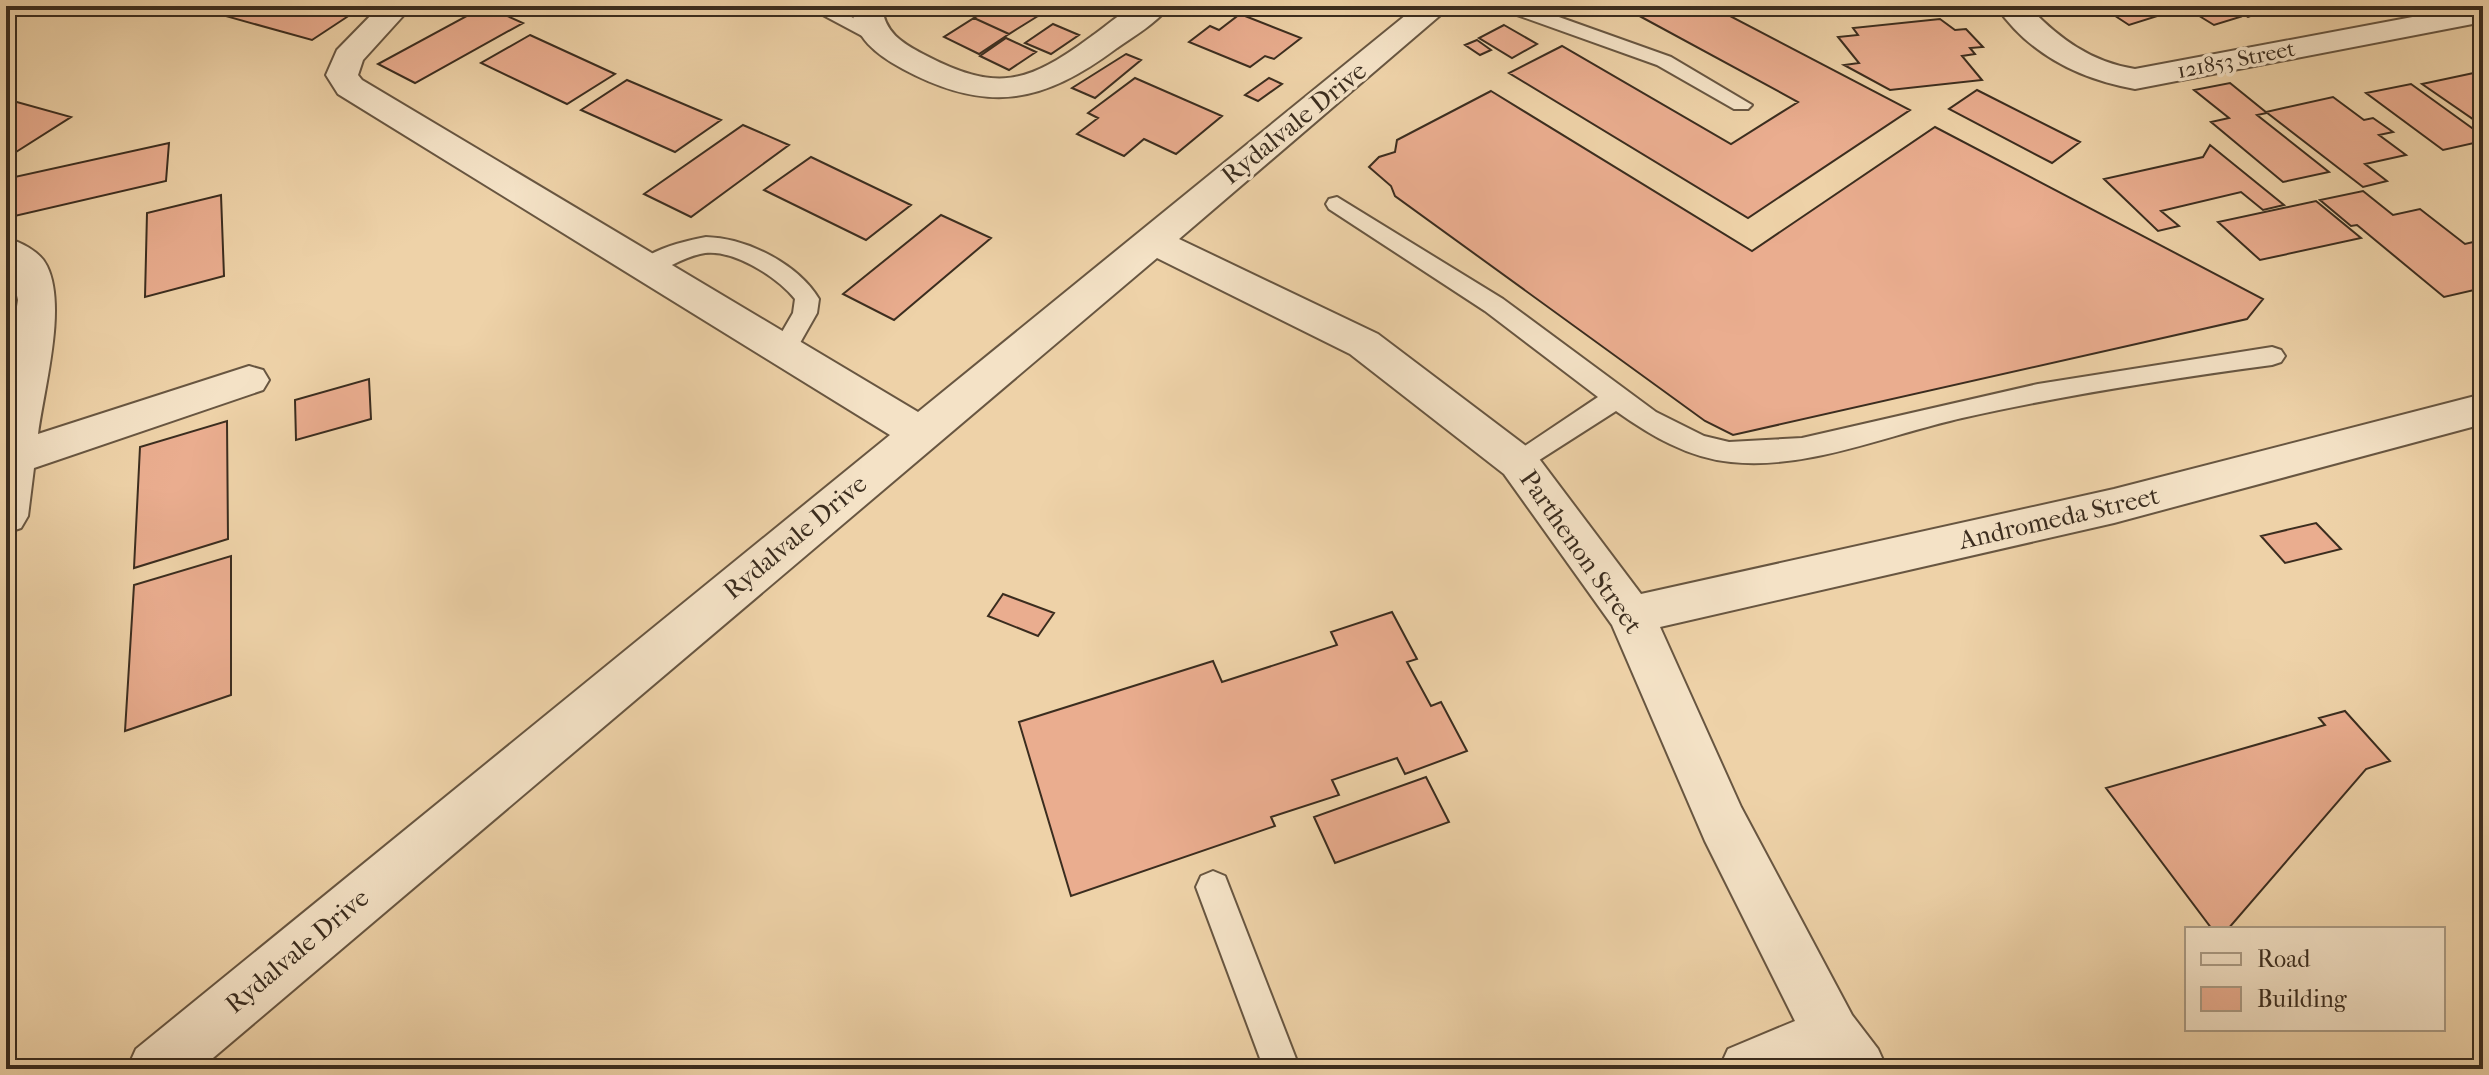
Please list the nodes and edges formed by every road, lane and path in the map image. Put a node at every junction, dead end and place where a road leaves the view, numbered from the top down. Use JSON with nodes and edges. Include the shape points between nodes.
{"nodes":[{"id":1,"x":397,"y":6,"type":"edge"},
{"id":2,"x":816,"y":6,"type":"edge"},
{"id":3,"x":1154,"y":6,"type":"edge"},
{"id":4,"x":1436,"y":6,"type":"edge"},
{"id":5,"x":1510,"y":6,"type":"edge"},
{"id":6,"x":2011,"y":6,"type":"edge"},
{"id":7,"x":2483,"y":13,"type":"edge"},
{"id":8,"x":870,"y":20,"type":"edge"},
{"id":9,"x":1741,"y":105,"type":"dead end"},
{"id":10,"x":1337,"y":204,"type":"dead end"},
{"id":11,"x":1152,"y":241,"type":"junction"},
{"id":12,"x":6,"y":250,"type":"edge"},
{"id":13,"x":647,"y":267,"type":"junction"},
{"id":14,"x":783,"y":351,"type":"junction"},
{"id":15,"x":2272,"y":356,"type":"dead end"},
{"id":16,"x":249,"y":380,"type":"dead end"},
{"id":17,"x":1616,"y":398,"type":"junction"},
{"id":18,"x":2483,"y":409,"type":"edge"},
{"id":19,"x":920,"y":433,"type":"junction"},
{"id":20,"x":9,"y":460,"type":"edge"},
{"id":21,"x":1519,"y":463,"type":"junction"},
{"id":22,"x":6,"y":516,"type":"edge"},
{"id":23,"x":1631,"y":615,"type":"junction"},
{"id":24,"x":1213,"y":887,"type":"dead end"},
{"id":25,"x":1845,"y":1052,"type":"edge"},
{"id":26,"x":156,"y":1069,"type":"edge"},
{"id":27,"x":1282,"y":1069,"type":"edge"},
{"id":28,"x":1748,"y":1069,"type":"edge"}],
"edges":[{"from":1,"to":13,"type":"street","via":[[348,57],[342,75],[350,87]]},
{"from":2,"to":8,"type":"lane"},
{"from":3,"to":8,"type":"street","via":[[1061,70],[1027,88],[1000,92],[967,88],[929,73]]},
{"from":4,"to":11,"type":"street","name":"Rydalvale Drive"},
{"from":5,"to":9,"type":"lane","via":[[1664,61]]},
{"from":6,"to":7,"type":"street","name":"121853 Street","via":[[2066,59],[2110,76],[2135,79]]},
{"from":10,"to":17,"type":"lane","via":[[1494,305]]},
{"from":11,"to":19,"type":"street","name":"Rydalvale Drive"},
{"from":11,"to":21,"type":"street","name":"Parthenon Street","via":[[1364,344]]},
{"from":12,"to":20,"type":"street","via":[[29,267],[37,300]]},
{"from":13,"to":14,"type":"street"},
{"from":13,"to":14,"type":"lane","via":[[710,243],[729,245],[781,273],[807,299],[805,313]]},
{"from":14,"to":19,"type":"street"},
{"from":15,"to":17,"type":"lane","via":[[2077,383],[1806,446],[1747,453],[1707,449],[1674,437]]},
{"from":16,"to":20,"type":"street"},
{"from":17,"to":21,"type":"lane"},
{"from":18,"to":23,"type":"street","name":"Andromeda Street","via":[[2114,506]]},
{"from":19,"to":26,"type":"street","name":"Rydalvale Drive"},
{"from":20,"to":22,"type":"street"},
{"from":21,"to":23,"type":"street","name":"Parthenon Street"},
{"from":23,"to":25,"type":"street","name":"Parthenon Street","via":[[1723,824]]},
{"from":24,"to":27,"type":"lane"},
{"from":25,"to":28,"type":"street"}]}
